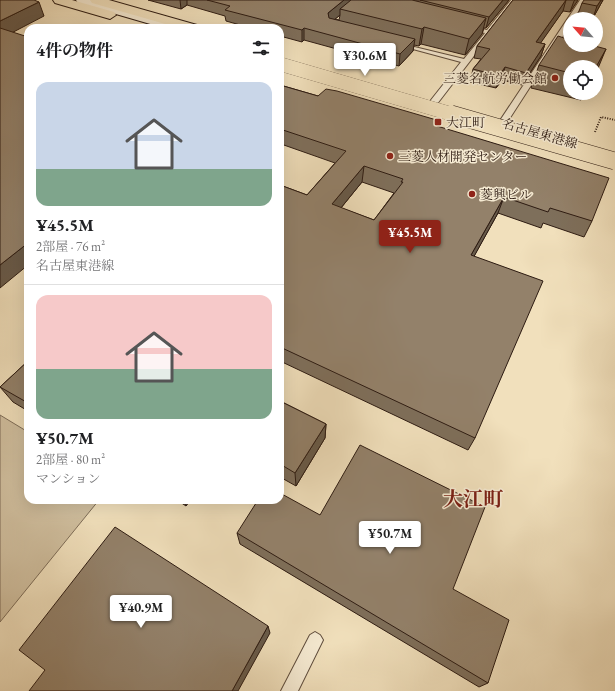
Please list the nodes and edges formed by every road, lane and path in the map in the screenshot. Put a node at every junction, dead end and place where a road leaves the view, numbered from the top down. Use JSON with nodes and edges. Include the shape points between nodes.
{"nodes":[{"id":1,"x":59,"y":0,"type":"edge"},
{"id":2,"x":63,"y":0,"type":"edge"},
{"id":3,"x":82,"y":0,"type":"edge"},
{"id":4,"x":96,"y":0,"type":"edge"},
{"id":5,"x":514,"y":0,"type":"edge"},
{"id":6,"x":583,"y":0,"type":"edge"},
{"id":7,"x":575,"y":12,"type":"edge"},
{"id":8,"x":142,"y":24,"type":"edge"},
{"id":9,"x":143,"y":24,"type":"edge"},
{"id":10,"x":164,"y":24,"type":"edge"},
{"id":11,"x":179,"y":24,"type":"edge"},
{"id":12,"x":465,"y":26,"type":"edge"},
{"id":13,"x":563,"y":30,"type":"edge"},
{"id":14,"x":487,"y":32,"type":"junction"},
{"id":15,"x":390,"y":42,"type":"edge"},
{"id":16,"x":284,"y":54,"type":"edge"},
{"id":17,"x":284,"y":59,"type":"edge"},
{"id":18,"x":464,"y":61,"type":"junction"},
{"id":19,"x":284,"y":66,"type":"edge"},
{"id":20,"x":284,"y":66,"type":"edge"},
{"id":21,"x":434,"y":102,"type":"junction"},
{"id":22,"x":615,"y":120,"type":"edge"},
{"id":23,"x":503,"y":122,"type":"junction"},
{"id":24,"x":595,"y":132,"type":"dead end"},
{"id":25,"x":615,"y":150,"type":"edge"},
{"id":26,"x":615,"y":154,"type":"edge"},
{"id":27,"x":615,"y":161,"type":"edge"},
{"id":28,"x":615,"y":165,"type":"edge"},
{"id":29,"x":315,"y":640,"type":"dead end"},
{"id":30,"x":289,"y":691,"type":"edge"}],
"edges":[{"from":1,"to":8,"type":"highway"},
{"from":2,"to":9,"type":"main road"},
{"from":3,"to":10,"type":"main road"},
{"from":4,"to":11,"type":"highway"},
{"from":5,"to":14,"type":"lane"},
{"from":6,"to":7,"type":"lane"},
{"from":12,"to":14,"type":"lane"},
{"from":13,"to":23,"type":"lane"},
{"from":14,"to":18,"type":"lane"},
{"from":15,"to":18,"type":"lane"},
{"from":16,"to":25,"type":"highway"},
{"from":17,"to":21,"type":"main road","name":"名古屋東港線"},
{"from":18,"to":21,"type":"lane"},
{"from":19,"to":27,"type":"highway","bridge":true},
{"from":20,"to":28,"type":"main road","name":"名古屋東港線"},
{"from":21,"to":23,"type":"main road","name":"名古屋東港線"},
{"from":22,"to":24,"type":"path","via":[[601,117]]},
{"from":23,"to":26,"type":"main road","name":"名古屋東港線"},
{"from":29,"to":30,"type":"lane"}]}
